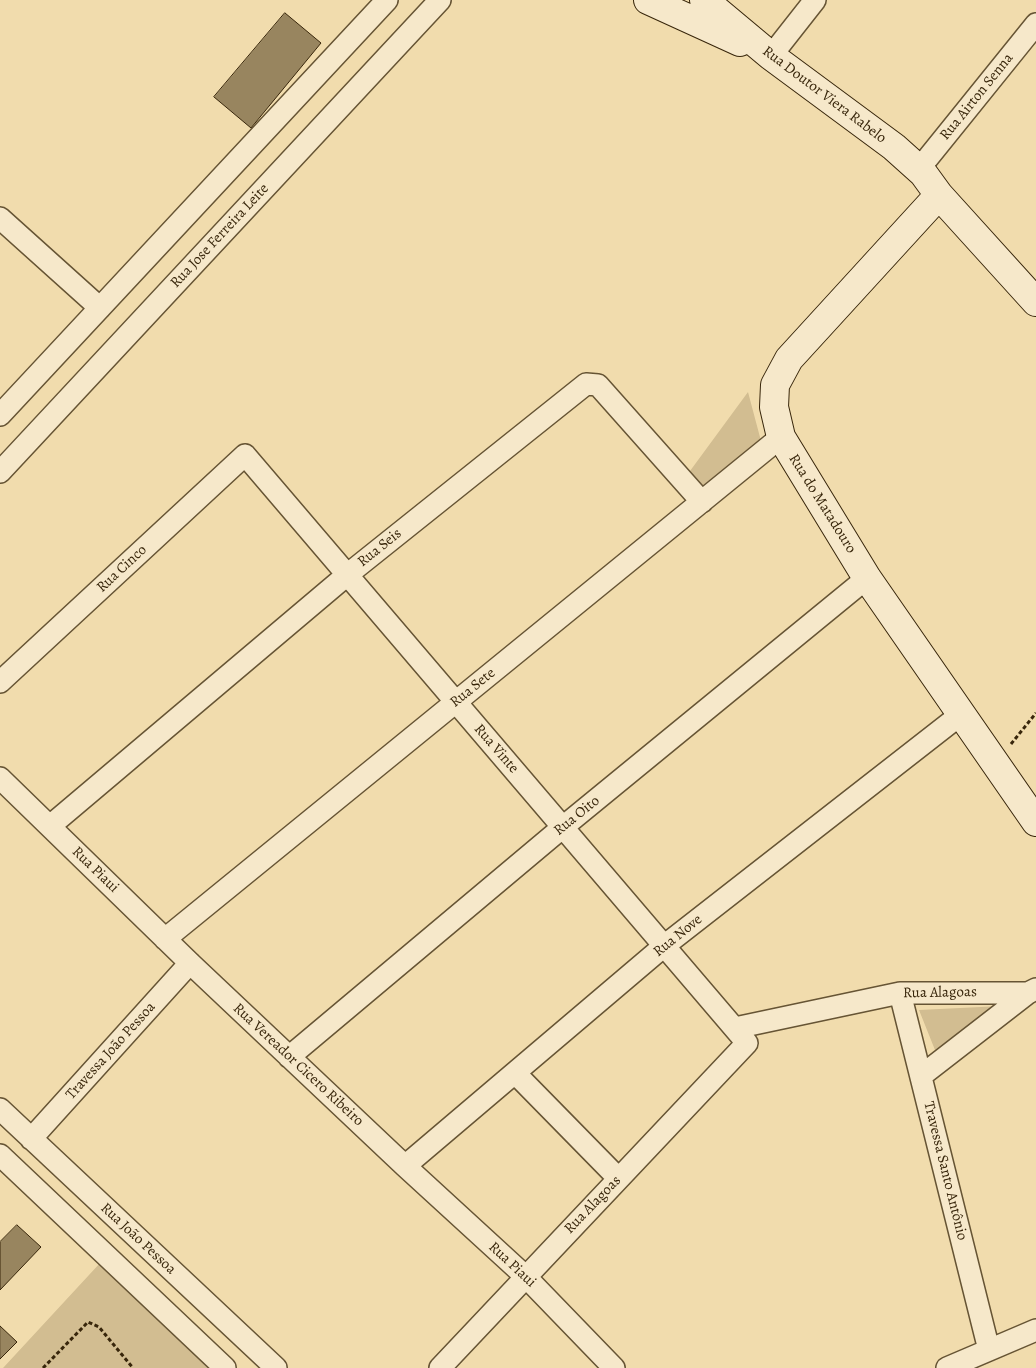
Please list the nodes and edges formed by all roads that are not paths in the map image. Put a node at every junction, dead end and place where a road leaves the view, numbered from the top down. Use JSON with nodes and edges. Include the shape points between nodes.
{"nodes":[{"id":1,"x":386,"y":0,"type":"edge"},
{"id":2,"x":440,"y":0,"type":"edge"},
{"id":3,"x":648,"y":0,"type":"edge"},
{"id":4,"x":704,"y":0,"type":"edge"},
{"id":5,"x":815,"y":0,"type":"edge"},
{"id":6,"x":1036,"y":24,"type":"edge"},
{"id":7,"x":770,"y":56,"type":"junction"},
{"id":8,"x":918,"y":169,"type":"junction"},
{"id":9,"x":939,"y":195,"type":"junction"},
{"id":10,"x":0,"y":218,"type":"edge"},
{"id":11,"x":1036,"y":302,"type":"edge"},
{"id":12,"x":100,"y":308,"type":"junction"},
{"id":13,"x":0,"y":415,"type":"edge"},
{"id":14,"x":781,"y":437,"type":"junction"},
{"id":15,"x":245,"y":456,"type":"joint"},
{"id":16,"x":0,"y":472,"type":"edge"},
{"id":17,"x":702,"y":502,"type":"junction"},
{"id":18,"x":347,"y":575,"type":"junction"},
{"id":19,"x":868,"y":578,"type":"junction"},
{"id":20,"x":0,"y":682,"type":"edge"},
{"id":21,"x":456,"y":702,"type":"junction"},
{"id":22,"x":960,"y":715,"type":"junction"},
{"id":23,"x":0,"y":778,"type":"edge"},
{"id":24,"x":1036,"y":822,"type":"edge"},
{"id":25,"x":50,"y":826,"type":"junction"},
{"id":26,"x":563,"y":827,"type":"junction"},
{"id":27,"x":165,"y":939,"type":"junction"},
{"id":28,"x":664,"y":946,"type":"junction"},
{"id":29,"x":190,"y":963,"type":"junction"},
{"id":30,"x":1032,"y":991,"type":"edge"},
{"id":31,"x":900,"y":993,"type":"junction"},
{"id":32,"x":741,"y":1036,"type":"junction"},
{"id":33,"x":290,"y":1057,"type":"junction"},
{"id":34,"x":515,"y":1073,"type":"junction"},
{"id":35,"x":921,"y":1076,"type":"junction"},
{"id":36,"x":0,"y":1109,"type":"edge"},
{"id":37,"x":31,"y":1139,"type":"junction"},
{"id":38,"x":0,"y":1155,"type":"edge"},
{"id":39,"x":405,"y":1166,"type":"junction"},
{"id":40,"x":618,"y":1178,"type":"junction"},
{"id":41,"x":525,"y":1276,"type":"junction"},
{"id":42,"x":1036,"y":1330,"type":"edge"},
{"id":43,"x":989,"y":1350,"type":"junction"},
{"id":44,"x":225,"y":1368,"type":"edge"},
{"id":45,"x":276,"y":1368,"type":"edge"},
{"id":46,"x":440,"y":1368,"type":"edge"},
{"id":47,"x":614,"y":1368,"type":"edge"},
{"id":48,"x":947,"y":1368,"type":"edge"}],
"edges":[{"from":1,"to":12,"type":"street"},
{"from":2,"to":16,"type":"street","name":"Rua Jose Ferreira Leite"},
{"from":3,"to":7,"type":"street"},
{"from":4,"to":7,"type":"street","name":"Rua Doutor Viera Rabelo"},
{"from":5,"to":7,"type":"street"},
{"from":6,"to":8,"type":"street","name":"Rua Airton Senna"},
{"from":7,"to":8,"type":"street","name":"Rua Doutor Viera Rabelo","via":[[894,146]]},
{"from":8,"to":9,"type":"street","name":"Rua Doutor Viera Rabelo"},
{"from":9,"to":11,"type":"street","name":"Rua Doutor Viera Rabelo"},
{"from":9,"to":14,"type":"street","name":"Rua do Matadouro","via":[[789,359],[775,386],[774,407]]},
{"from":10,"to":12,"type":"street"},
{"from":12,"to":13,"type":"street"},
{"from":14,"to":17,"type":"street","name":"Rua Sete"},
{"from":14,"to":19,"type":"street","name":"Rua do Matadouro"},
{"from":15,"to":18,"type":"street","name":"Rua Vinte"},
{"from":15,"to":20,"type":"street","name":"Rua Cinco"},
{"from":17,"to":18,"type":"street","name":"Rua Seis","via":[[598,385],[586,384]]},
{"from":17,"to":21,"type":"street","name":"Rua Sete"},
{"from":18,"to":21,"type":"street","name":"Rua Vinte"},
{"from":18,"to":25,"type":"street","name":"Rua Seis"},
{"from":19,"to":22,"type":"street","name":"Rua do Matadouro"},
{"from":19,"to":26,"type":"street","name":"Rua Oito"},
{"from":21,"to":26,"type":"street","name":"Rua Vinte"},
{"from":21,"to":27,"type":"street","name":"Rua Sete"},
{"from":22,"to":24,"type":"street","name":"Rua do Matadouro"},
{"from":22,"to":28,"type":"street","name":"Rua Nove"},
{"from":23,"to":25,"type":"street","name":"Rua Piaui"},
{"from":25,"to":27,"type":"street","name":"Rua Piaui"},
{"from":26,"to":28,"type":"street","name":"Rua Vinte"},
{"from":26,"to":33,"type":"street","name":"Rua Oito"},
{"from":27,"to":29,"type":"street","name":"Rua Piaui"},
{"from":28,"to":32,"type":"street","name":"Rua Vinte"},
{"from":28,"to":34,"type":"street","name":"Rua Nove"},
{"from":29,"to":33,"type":"street","name":"Rua Vereador Cicero Ribeiro"},
{"from":29,"to":37,"type":"street","name":"Travessa João Pessoa"},
{"from":30,"to":31,"type":"street","name":"Rua Alagoas"},
{"from":30,"to":35,"type":"street","name":"Rua Alagoas"},
{"from":31,"to":32,"type":"street","name":"Rua Alagoas"},
{"from":31,"to":35,"type":"street","name":"Travessa Santo Antônio"},
{"from":32,"to":40,"type":"street","name":"Rua Alagoas"},
{"from":33,"to":39,"type":"street","name":"Rua Vereador Cicero Ribeiro"},
{"from":34,"to":39,"type":"street","name":"Rua Nove"},
{"from":34,"to":40,"type":"street"},
{"from":35,"to":43,"type":"street","name":"Travessa Santo Antônio"},
{"from":36,"to":37,"type":"street","name":"Rua João Pessoa"},
{"from":37,"to":45,"type":"street","name":"Rua João Pessoa"},
{"from":38,"to":44,"type":"street"},
{"from":39,"to":41,"type":"street","name":"Rua Piaui"},
{"from":40,"to":41,"type":"street","name":"Rua Alagoas"},
{"from":41,"to":46,"type":"street","name":"Rua Alagoas"},
{"from":41,"to":47,"type":"street","name":"Rua Piaui"},
{"from":42,"to":43,"type":"street"},
{"from":43,"to":48,"type":"street"}]}
